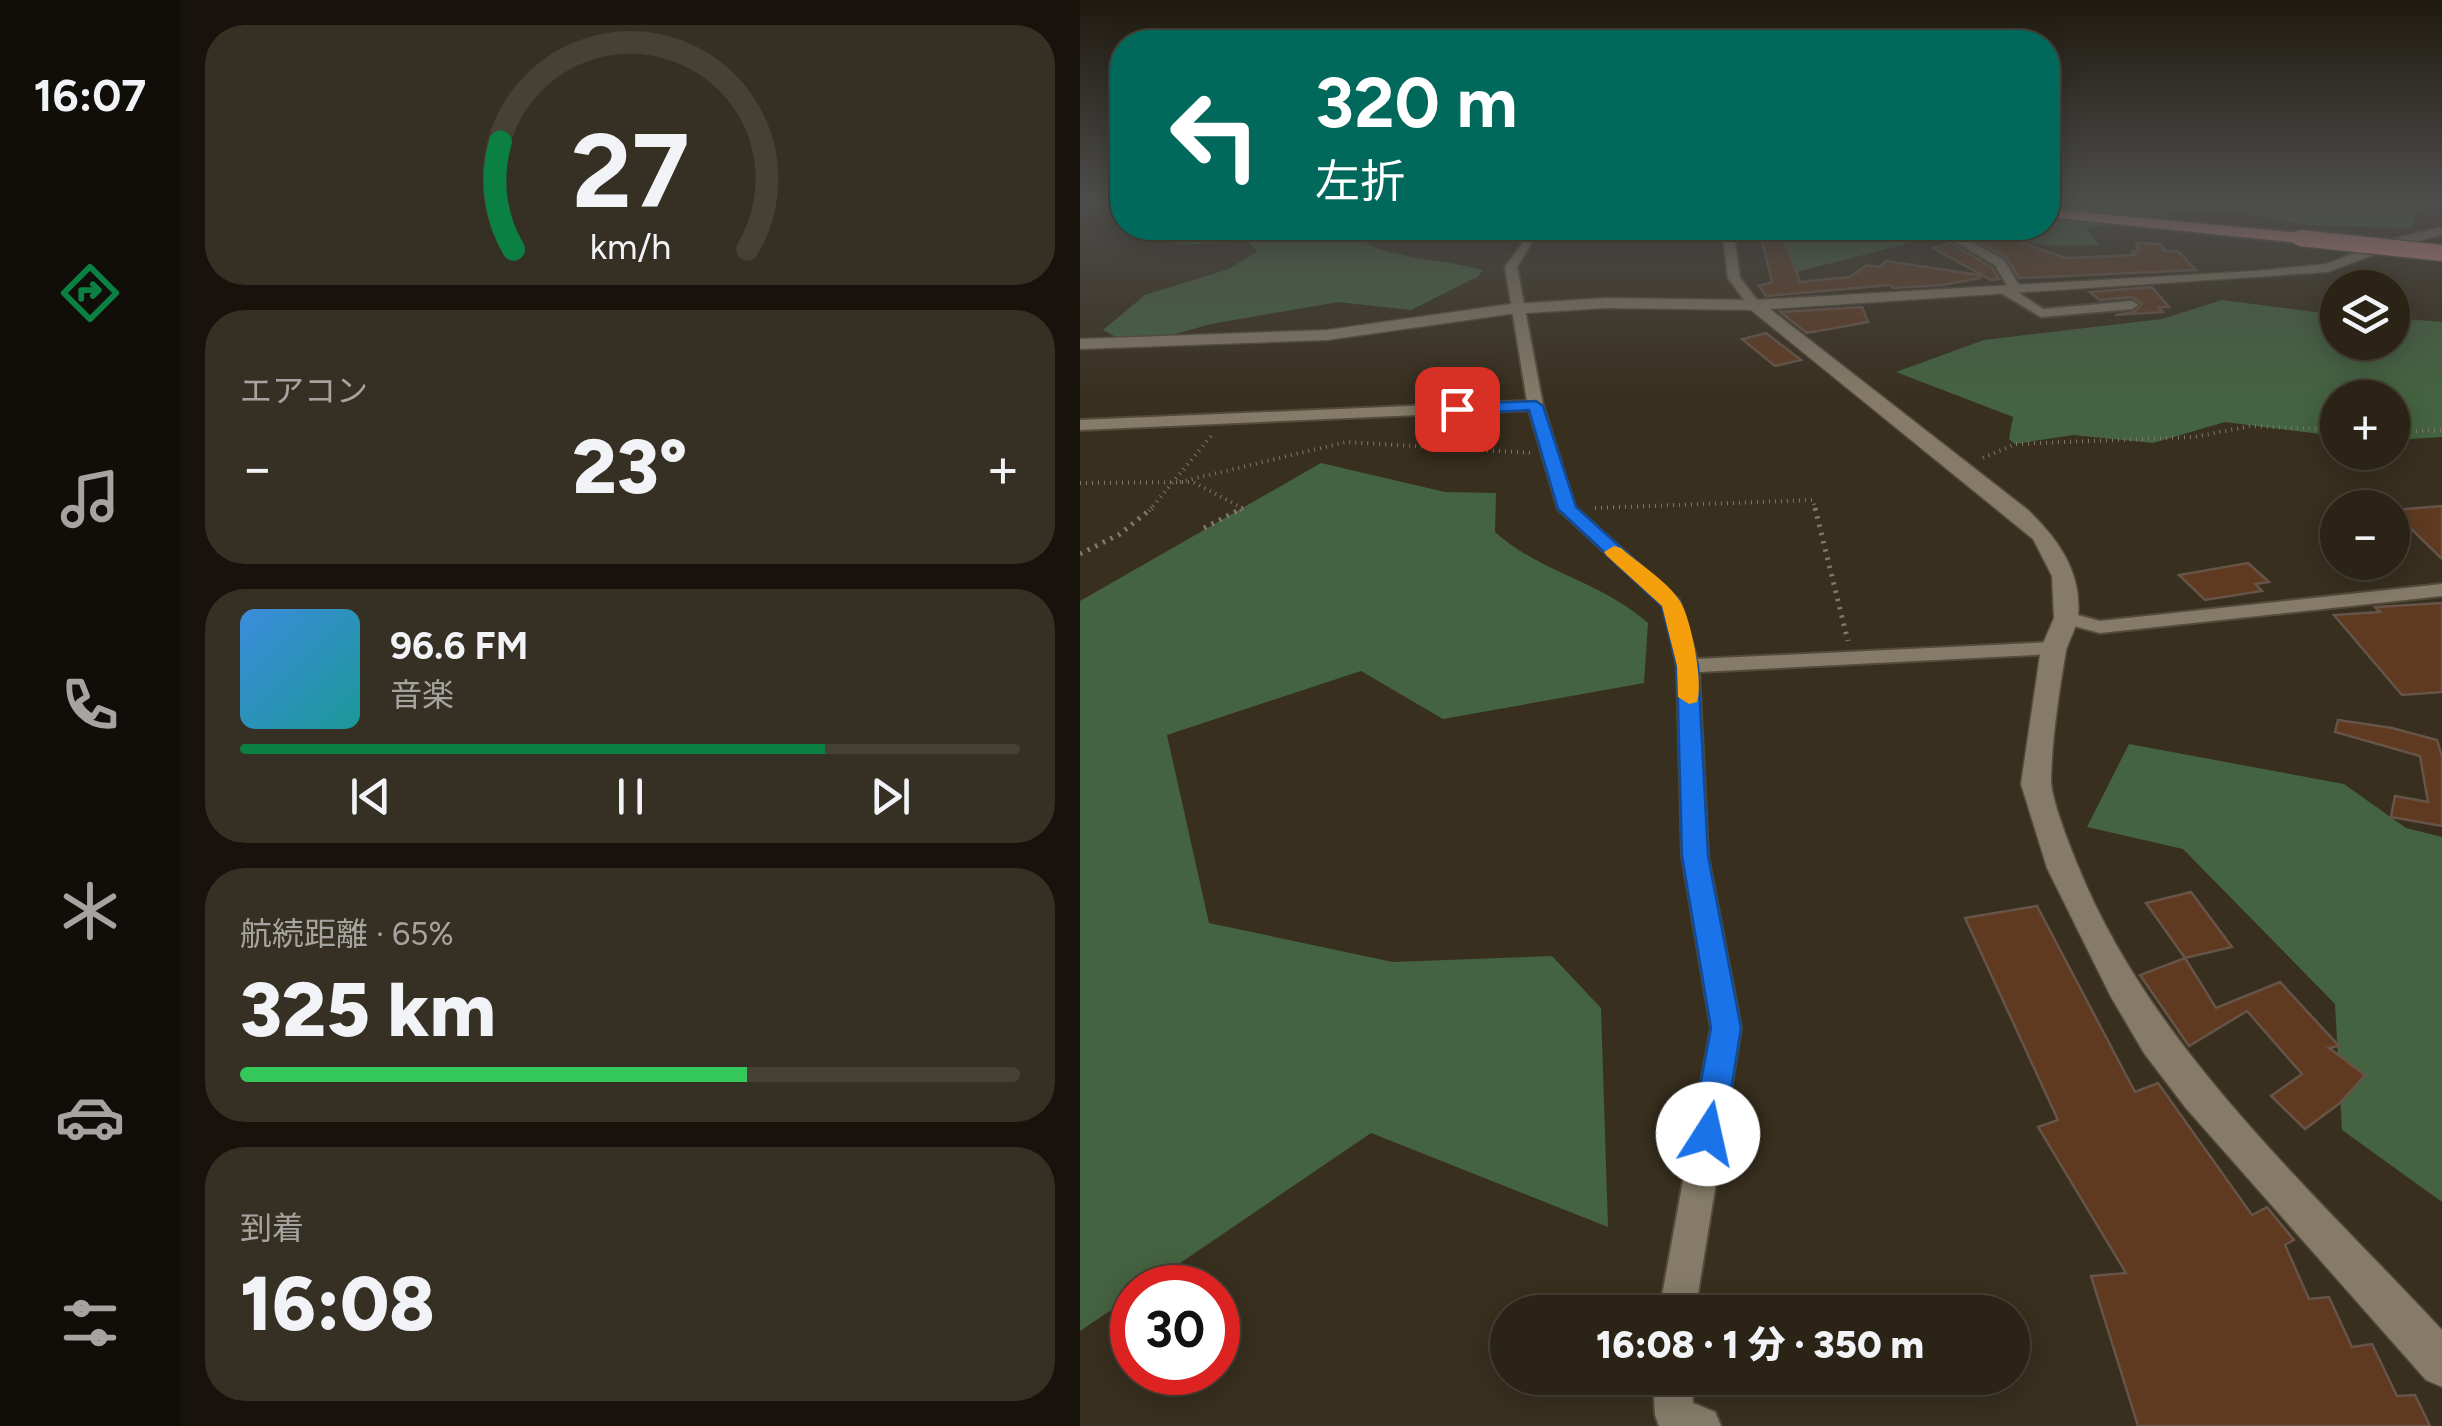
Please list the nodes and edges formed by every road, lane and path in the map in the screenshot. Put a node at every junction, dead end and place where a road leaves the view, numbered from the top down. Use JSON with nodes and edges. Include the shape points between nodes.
{"nodes":[{"id":1,"x":1513,"y":265,"type":"edge"},
{"id":2,"x":1732,"y":265,"type":"edge"},
{"id":3,"x":2001,"y":265,"type":"edge"},
{"id":4,"x":2337,"y":265,"type":"edge"},
{"id":5,"x":2010,"y":290,"type":"junction"},
{"id":6,"x":1755,"y":306,"type":"junction"},
{"id":7,"x":2132,"y":306,"type":"dead end"},
{"id":8,"x":1520,"y":309,"type":"junction"},
{"id":9,"x":1080,"y":344,"type":"edge"},
{"id":10,"x":1536,"y":406,"type":"junction"},
{"id":11,"x":1222,"y":420,"type":"junction"},
{"id":12,"x":1080,"y":425,"type":"edge"},
{"id":13,"x":2320,"y":429,"type":"edge"},
{"id":14,"x":2442,"y":430,"type":"edge"},
{"id":15,"x":2410,"y":431,"type":"edge"},
{"id":16,"x":1549,"y":454,"type":"junction"},
{"id":17,"x":1962,"y":468,"type":"junction"},
{"id":18,"x":1180,"y":482,"type":"junction"},
{"id":19,"x":1080,"y":483,"type":"edge"},
{"id":20,"x":1567,"y":509,"type":"junction"},
{"id":21,"x":1204,"y":528,"type":"dead end"},
{"id":22,"x":1080,"y":554,"type":"edge"},
{"id":23,"x":2442,"y":590,"type":"edge"},
{"id":24,"x":2066,"y":618,"type":"junction"},
{"id":25,"x":2054,"y":648,"type":"junction"},
{"id":26,"x":1852,"y":658,"type":"junction"},
{"id":27,"x":1688,"y":666,"type":"junction"},
{"id":28,"x":1680,"y":1295,"type":"edge"},
{"id":29,"x":2442,"y":1364,"type":"edge"},
{"id":30,"x":1673,"y":1395,"type":"edge"},
{"id":31,"x":1701,"y":1426,"type":"edge"}],
"edges":[{"from":1,"to":8,"type":"street"},
{"from":2,"to":6,"type":"street"},
{"from":3,"to":5,"type":"street"},
{"from":4,"to":5,"type":"street"},
{"from":5,"to":6,"type":"street"},
{"from":5,"to":7,"type":"street","via":[[2040,313]]},
{"from":6,"to":8,"type":"street"},
{"from":6,"to":17,"type":"street"},
{"from":8,"to":9,"type":"street","via":[[1327,335]]},
{"from":8,"to":10,"type":"street"},
{"from":10,"to":11,"type":"street"},
{"from":10,"to":16,"type":"street"},
{"from":11,"to":12,"type":"street"},
{"from":11,"to":18,"type":"path"},
{"from":13,"to":17,"type":"path","via":[[2250,426],[2194,438],[2015,444]]},
{"from":14,"to":15,"type":"path"},
{"from":16,"to":18,"type":"path","via":[[1346,442]]},
{"from":16,"to":20,"type":"street"},
{"from":17,"to":24,"type":"street","via":[[2020,514],[2054,554],[2064,576]]},
{"from":18,"to":19,"type":"path"},
{"from":18,"to":21,"type":"path","via":[[1193,482],[1244,509]]},
{"from":18,"to":22,"type":"path","via":[[1103,546]]},
{"from":20,"to":26,"type":"path","via":[[1813,500]]},
{"from":20,"to":27,"type":"street","via":[[1672,604]]},
{"from":23,"to":24,"type":"street","via":[[2100,627]]},
{"from":24,"to":25,"type":"street"},
{"from":25,"to":26,"type":"street"},
{"from":25,"to":29,"type":"street","via":[[2036,784],[2062,868],[2123,987],[2199,1095]]},
{"from":26,"to":27,"type":"street"},
{"from":27,"to":28,"type":"street","via":[[1695,856],[1726,1028]]},
{"from":30,"to":31,"type":"street","via":[[1674,1416]]}]}
